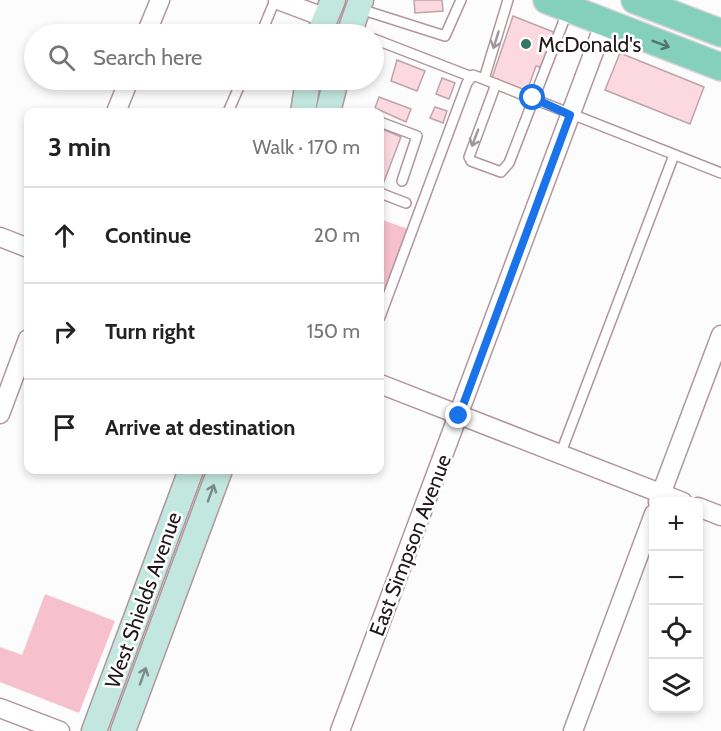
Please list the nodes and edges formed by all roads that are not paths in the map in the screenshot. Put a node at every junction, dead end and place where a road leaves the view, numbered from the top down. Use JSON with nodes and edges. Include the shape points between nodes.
{"nodes":[{"id":1,"x":159,"y":0,"type":"edge"},
{"id":2,"x":276,"y":0,"type":"edge"},
{"id":3,"x":461,"y":0,"type":"edge"},
{"id":4,"x":508,"y":0,"type":"edge"},
{"id":5,"x":644,"y":2,"type":"edge"},
{"id":6,"x":558,"y":4,"type":"edge"},
{"id":7,"x":326,"y":18,"type":"edge"},
{"id":8,"x":605,"y":22,"type":"junction"},
{"id":9,"x":150,"y":24,"type":"edge"},
{"id":10,"x":265,"y":24,"type":"edge"},
{"id":11,"x":384,"y":26,"type":"edge"},
{"id":12,"x":721,"y":33,"type":"edge"},
{"id":13,"x":384,"y":43,"type":"edge"},
{"id":14,"x":721,"y":67,"type":"edge"},
{"id":15,"x":472,"y":77,"type":"junction"},
{"id":16,"x":484,"y":79,"type":"junction"},
{"id":17,"x":496,"y":84,"type":"junction"},
{"id":18,"x":125,"y":90,"type":"edge"},
{"id":19,"x":238,"y":90,"type":"edge"},
{"id":20,"x":306,"y":90,"type":"edge"},
{"id":21,"x":334,"y":90,"type":"edge"},
{"id":22,"x":533,"y":98,"type":"junction"},
{"id":23,"x":118,"y":108,"type":"edge"},
{"id":24,"x":230,"y":108,"type":"edge"},
{"id":25,"x":304,"y":108,"type":"edge"},
{"id":26,"x":329,"y":108,"type":"edge"},
{"id":27,"x":570,"y":115,"type":"junction"},
{"id":28,"x":384,"y":124,"type":"edge"},
{"id":29,"x":674,"y":154,"type":"junction"},
{"id":30,"x":721,"y":173,"type":"edge"},
{"id":31,"x":402,"y":181,"type":"dead end"},
{"id":32,"x":384,"y":195,"type":"edge"},
{"id":33,"x":406,"y":203,"type":"dead end"},
{"id":34,"x":0,"y":237,"type":"edge"},
{"id":35,"x":24,"y":246,"type":"edge"},
{"id":36,"x":384,"y":306,"type":"edge"},
{"id":37,"x":721,"y":335,"type":"edge"},
{"id":38,"x":24,"y":350,"type":"edge"},
{"id":39,"x":384,"y":386,"type":"edge"},
{"id":40,"x":0,"y":414,"type":"edge"},
{"id":41,"x":459,"y":416,"type":"junction"},
{"id":42,"x":560,"y":455,"type":"junction"},
{"id":43,"x":190,"y":474,"type":"edge"},
{"id":44,"x":219,"y":474,"type":"edge"},
{"id":45,"x":660,"y":497,"type":"edge"},
{"id":46,"x":703,"y":509,"type":"edge"},
{"id":47,"x":721,"y":516,"type":"edge"},
{"id":48,"x":649,"y":527,"type":"edge"},
{"id":49,"x":0,"y":708,"type":"edge"},
{"id":50,"x":60,"y":731,"type":"edge"},
{"id":51,"x":94,"y":731,"type":"edge"},
{"id":52,"x":123,"y":731,"type":"edge"},
{"id":53,"x":340,"y":731,"type":"edge"},
{"id":54,"x":573,"y":731,"type":"edge"}],
"edges":[{"from":1,"to":9,"type":"street"},
{"from":2,"to":7,"type":"street"},
{"from":2,"to":10,"type":"lane"},
{"from":3,"to":11,"type":"lane","via":[[445,36]]},
{"from":4,"to":16,"type":"lane","one_way":true},
{"from":5,"to":12,"type":"main road"},
{"from":6,"to":8,"type":"main road"},
{"from":6,"to":22,"type":"lane"},
{"from":8,"to":14,"type":"main road","one_way":true},
{"from":8,"to":27,"type":"street","name":"East Simpson Avenue"},
{"from":13,"to":15,"type":"lane"},
{"from":15,"to":16,"type":"lane"},
{"from":15,"to":36,"type":"lane"},
{"from":16,"to":17,"type":"lane"},
{"from":17,"to":22,"type":"lane"},
{"from":17,"to":22,"type":"lane","one_way":true,"via":[[469,157],[496,171],[506,169]]},
{"from":18,"to":23,"type":"street"},
{"from":19,"to":24,"type":"lane"},
{"from":20,"to":25,"type":"main road"},
{"from":21,"to":26,"type":"main road"},
{"from":22,"to":27,"type":"lane"},
{"from":27,"to":29,"type":"lane"},
{"from":27,"to":41,"type":"street","name":"East Simpson Avenue"},
{"from":28,"to":31,"type":"lane","via":[[417,136]]},
{"from":29,"to":30,"type":"lane"},
{"from":29,"to":42,"type":"lane"},
{"from":32,"to":33,"type":"lane"},
{"from":34,"to":35,"type":"street"},
{"from":37,"to":45,"type":"street"},
{"from":38,"to":40,"type":"street"},
{"from":39,"to":41,"type":"street"},
{"from":41,"to":42,"type":"street"},
{"from":41,"to":53,"type":"street","name":"East Simpson Avenue"},
{"from":42,"to":45,"type":"street"},
{"from":43,"to":51,"type":"main road","name":"West Shields Avenue"},
{"from":52,"to":44,"type":"main road","name":"West Shields Avenue","one_way":true},
{"from":46,"to":47,"type":"street"},
{"from":48,"to":54,"type":"street"},
{"from":49,"to":50,"type":"street"}]}
